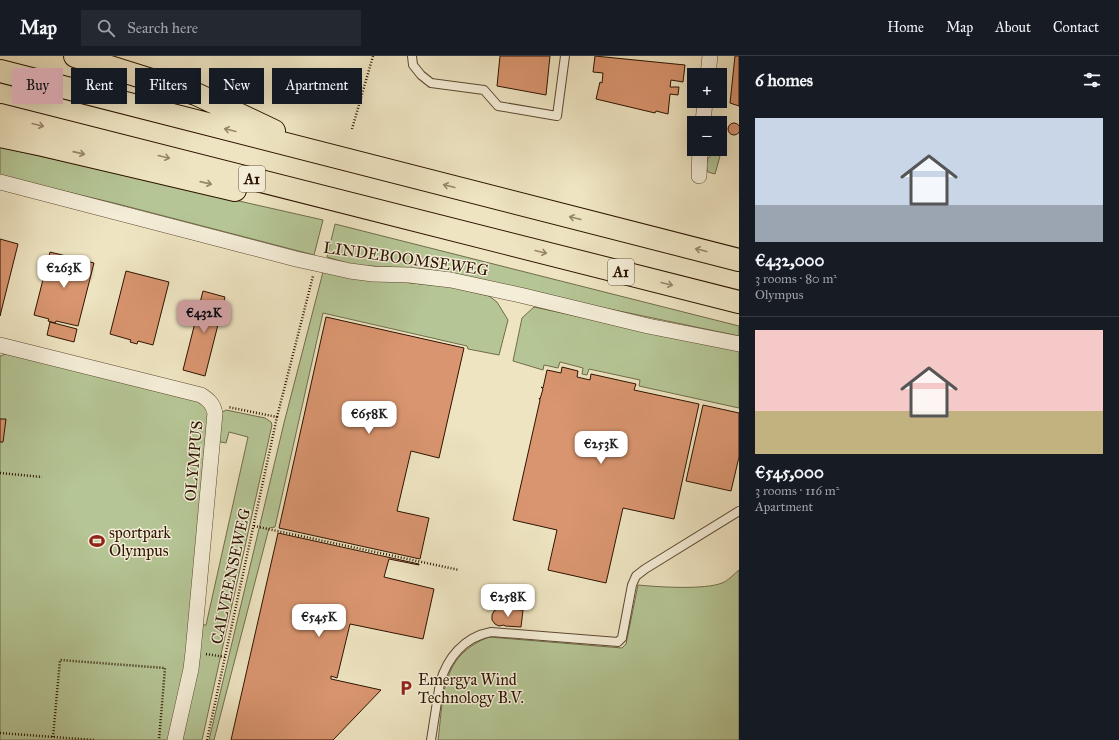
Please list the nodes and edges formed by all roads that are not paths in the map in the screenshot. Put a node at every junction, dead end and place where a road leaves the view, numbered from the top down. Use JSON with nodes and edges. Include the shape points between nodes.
{"nodes":[{"id":1,"x":75,"y":56,"type":"edge"},
{"id":2,"x":412,"y":56,"type":"edge"},
{"id":3,"x":564,"y":56,"type":"edge"},
{"id":4,"x":710,"y":56,"type":"edge"},
{"id":5,"x":709,"y":68,"type":"edge"},
{"id":6,"x":0,"y":71,"type":"edge"},
{"id":7,"x":0,"y":115,"type":"edge"},
{"id":8,"x":0,"y":136,"type":"edge"},
{"id":9,"x":322,"y":154,"type":"junction"},
{"id":10,"x":700,"y":156,"type":"edge"},
{"id":11,"x":699,"y":176,"type":"dead end"},
{"id":12,"x":0,"y":182,"type":"edge"},
{"id":13,"x":503,"y":243,"type":"junction"},
{"id":14,"x":739,"y":260,"type":"edge"},
{"id":15,"x":739,"y":302,"type":"edge"},
{"id":16,"x":739,"y":344,"type":"edge"},
{"id":17,"x":0,"y":345,"type":"edge"},
{"id":18,"x":739,"y":511,"type":"edge"},
{"id":19,"x":175,"y":740,"type":"edge"},
{"id":20,"x":431,"y":740,"type":"edge"}],
"edges":[{"from":1,"to":9,"type":"highway","via":[[196,94]]},
{"from":2,"to":3,"type":"lane","via":[[414,65],[421,75],[431,83],[484,90],[498,106],[557,116]]},
{"from":4,"to":5,"type":"street"},
{"from":9,"to":6,"type":"highway","one_way":true},
{"from":7,"to":13,"type":"highway","number":"A1","one_way":true},
{"from":8,"to":13,"type":"highway","number":"A1","one_way":true,"via":[[402,229]]},
{"from":14,"to":9,"type":"highway","one_way":true},
{"from":10,"to":11,"type":"street"},
{"from":12,"to":16,"type":"street","name":"LINDEBOOMSEWEG","via":[[350,271],[450,280],[648,326]]},
{"from":13,"to":15,"type":"highway","number":"A1","one_way":true},
{"from":17,"to":19,"type":"street","name":"OLYMPUS","via":[[201,395],[212,403],[215,413],[193,652]]},
{"from":18,"to":20,"type":"lane","via":[[636,576],[622,638],[618,642],[491,632],[466,643],[451,658],[442,674]]}]}
